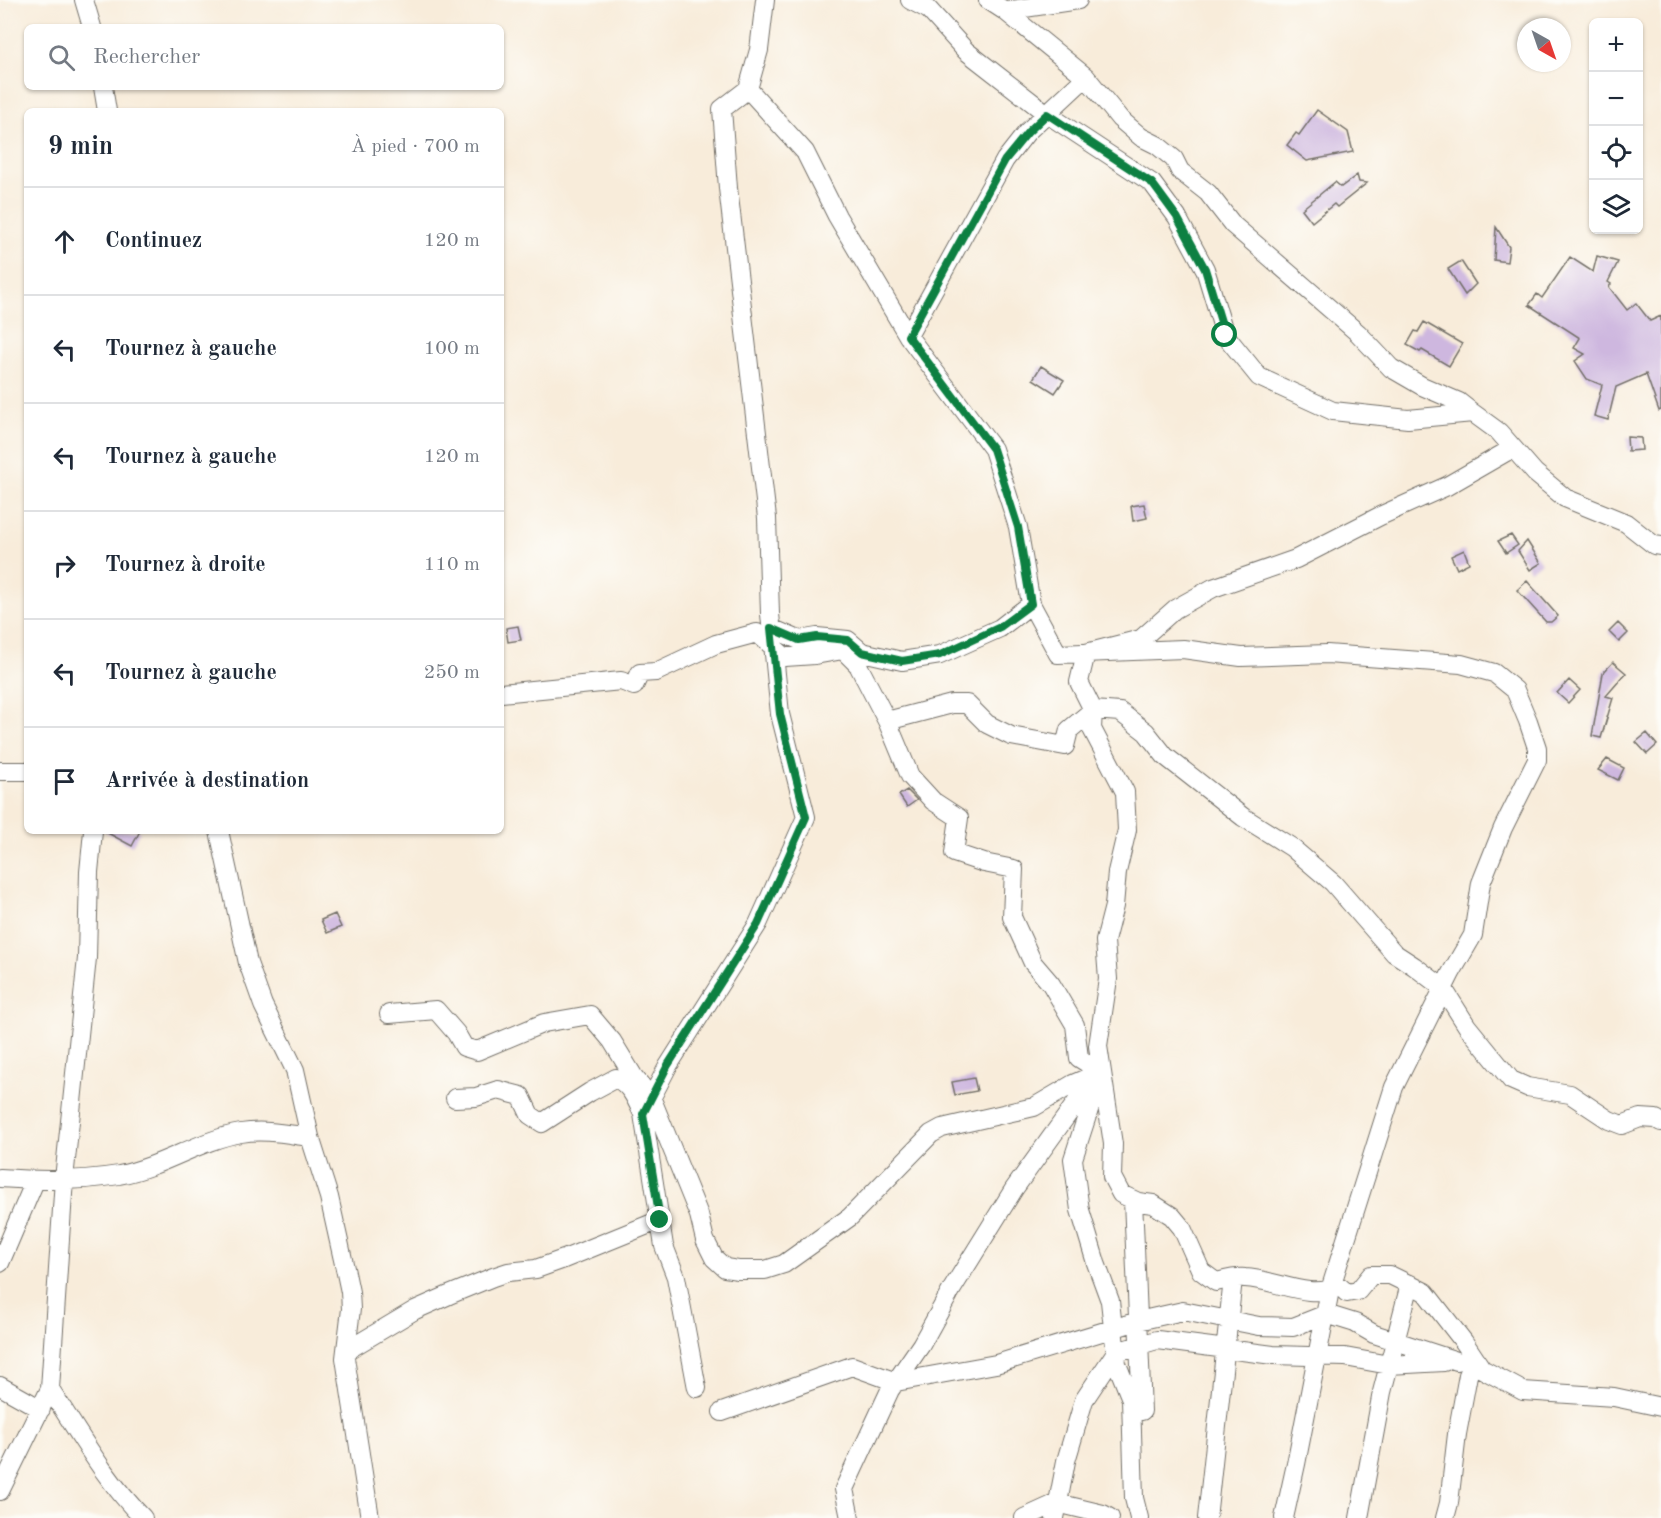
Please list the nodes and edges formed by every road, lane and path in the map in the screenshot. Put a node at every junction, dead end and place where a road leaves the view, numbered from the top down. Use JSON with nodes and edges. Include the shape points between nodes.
{"nodes":[{"id":1,"x":84,"y":0,"type":"edge"},
{"id":2,"x":765,"y":0,"type":"edge"},
{"id":3,"x":910,"y":0,"type":"edge"},
{"id":4,"x":988,"y":0,"type":"edge"},
{"id":5,"x":1078,"y":0,"type":"edge"},
{"id":6,"x":1005,"y":11,"type":"junction"},
{"id":7,"x":91,"y":24,"type":"edge"},
{"id":8,"x":1086,"y":77,"type":"junction"},
{"id":9,"x":748,"y":89,"type":"junction"},
{"id":10,"x":104,"y":90,"type":"edge"},
{"id":11,"x":106,"y":108,"type":"edge"},
{"id":12,"x":1047,"y":114,"type":"junction"},
{"id":13,"x":908,"y":336,"type":"junction"},
{"id":14,"x":1473,"y":413,"type":"junction"},
{"id":15,"x":1513,"y":448,"type":"junction"},
{"id":16,"x":1661,"y":546,"type":"edge"},
{"id":17,"x":1031,"y":604,"type":"junction"},
{"id":18,"x":772,"y":636,"type":"junction"},
{"id":19,"x":1086,"y":652,"type":"junction"},
{"id":20,"x":504,"y":693,"type":"edge"},
{"id":21,"x":1093,"y":710,"type":"junction"},
{"id":22,"x":887,"y":721,"type":"junction"},
{"id":23,"x":0,"y":771,"type":"edge"},
{"id":24,"x":24,"y":771,"type":"edge"},
{"id":25,"x":93,"y":834,"type":"edge"},
{"id":26,"x":220,"y":834,"type":"edge"},
{"id":27,"x":1443,"y":988,"type":"junction"},
{"id":28,"x":389,"y":1014,"type":"dead end"},
{"id":29,"x":1099,"y":1073,"type":"junction"},
{"id":30,"x":651,"y":1097,"type":"junction"},
{"id":31,"x":455,"y":1098,"type":"dead end"},
{"id":32,"x":643,"y":1114,"type":"junction"},
{"id":33,"x":1661,"y":1122,"type":"edge"},
{"id":34,"x":310,"y":1137,"type":"junction"},
{"id":35,"x":0,"y":1178,"type":"edge"},
{"id":36,"x":64,"y":1179,"type":"junction"},
{"id":37,"x":35,"y":1181,"type":"junction"},
{"id":38,"x":1132,"y":1200,"type":"junction"},
{"id":39,"x":660,"y":1220,"type":"junction"},
{"id":40,"x":0,"y":1263,"type":"edge"},
{"id":41,"x":1233,"y":1279,"type":"junction"},
{"id":42,"x":1410,"y":1284,"type":"junction"},
{"id":43,"x":1330,"y":1290,"type":"junction"},
{"id":44,"x":1326,"y":1314,"type":"junction"},
{"id":45,"x":1229,"y":1320,"type":"junction"},
{"id":46,"x":1138,"y":1321,"type":"junction"},
{"id":47,"x":1113,"y":1329,"type":"junction"},
{"id":48,"x":1395,"y":1341,"type":"junction"},
{"id":49,"x":1139,"y":1346,"type":"junction"},
{"id":50,"x":1225,"y":1349,"type":"junction"},
{"id":51,"x":346,"y":1351,"type":"junction"},
{"id":52,"x":1116,"y":1352,"type":"junction"},
{"id":53,"x":1318,"y":1357,"type":"junction"},
{"id":54,"x":1476,"y":1360,"type":"junction"},
{"id":55,"x":1457,"y":1361,"type":"junction"},
{"id":56,"x":1389,"y":1365,"type":"junction"},
{"id":57,"x":896,"y":1382,"type":"junction"},
{"id":58,"x":0,"y":1386,"type":"edge"},
{"id":59,"x":697,"y":1388,"type":"dead end"},
{"id":60,"x":50,"y":1389,"type":"junction"},
{"id":61,"x":1661,"y":1407,"type":"edge"},
{"id":62,"x":40,"y":1409,"type":"junction"},
{"id":63,"x":722,"y":1412,"type":"dead end"},
{"id":64,"x":0,"y":1491,"type":"edge"},
{"id":65,"x":1056,"y":1511,"type":"edge"},
{"id":66,"x":143,"y":1518,"type":"edge"},
{"id":67,"x":369,"y":1518,"type":"edge"},
{"id":68,"x":850,"y":1518,"type":"edge"},
{"id":69,"x":1024,"y":1518,"type":"edge"},
{"id":70,"x":1110,"y":1518,"type":"edge"},
{"id":71,"x":1140,"y":1518,"type":"edge"},
{"id":72,"x":1207,"y":1518,"type":"edge"},
{"id":73,"x":1284,"y":1518,"type":"edge"},
{"id":74,"x":1359,"y":1518,"type":"edge"},
{"id":75,"x":1445,"y":1518,"type":"edge"}],
"edges":[{"from":1,"to":7,"type":"street"},
{"from":2,"to":9,"type":"street","via":[[759,50]]},
{"from":3,"to":12,"type":"street","via":[[929,10],[966,51]]},
{"from":4,"to":6,"type":"street"},
{"from":5,"to":6,"type":"street"},
{"from":6,"to":8,"type":"street"},
{"from":8,"to":12,"type":"street"},
{"from":8,"to":14,"type":"street","via":[[1120,119],[1174,159],[1180,171],[1208,193],[1233,225],[1358,333],[1391,368]]},
{"from":9,"to":13,"type":"street","via":[[805,152],[837,216]]},
{"from":9,"to":18,"type":"street","via":[[722,109],[767,518]]},
{"from":10,"to":11,"type":"street"},
{"from":12,"to":13,"type":"street","via":[[1005,160]]},
{"from":12,"to":14,"type":"street","via":[[1152,183],[1177,217],[1205,269],[1225,335],[1259,377],[1333,411],[1408,419]]},
{"from":13,"to":17,"type":"street","via":[[993,449],[1018,527]]},
{"from":14,"to":15,"type":"street"},
{"from":15,"to":16,"type":"street","via":[[1565,498],[1626,523],[1654,545]]},
{"from":15,"to":19,"type":"street","via":[[1446,486],[1296,559],[1213,588],[1175,609],[1141,639]]},
{"from":17,"to":18,"type":"street","via":[[1000,627],[940,655],[902,661],[862,652],[848,640]]},
{"from":17,"to":19,"type":"street","via":[[1058,654]]},
{"from":18,"to":20,"type":"street","via":[[757,633],[716,644],[656,672],[640,673],[634,686],[621,681]]},
{"from":18,"to":22,"type":"street","via":[[785,657],[843,650],[858,665]]},
{"from":18,"to":30,"type":"street","via":[[780,714],[806,817],[758,924]]},
{"from":19,"to":21,"type":"street","via":[[1078,682]]},
{"from":19,"to":27,"type":"street","via":[[1184,649],[1241,657],[1392,657],[1461,664],[1494,673],[1515,690],[1528,721],[1537,760],[1481,884],[1473,935]]},
{"from":21,"to":22,"type":"street","via":[[1069,730],[1065,746],[1011,736],[987,724],[967,704],[952,704]]},
{"from":21,"to":27,"type":"street","via":[[1120,712],[1146,732],[1165,756],[1243,817],[1292,847],[1333,883],[1394,953]]},
{"from":21,"to":29,"type":"street","via":[[1092,729],[1125,792],[1127,830],[1105,941],[1108,979],[1098,1046]]},
{"from":22,"to":29,"type":"street","via":[[910,776],[933,801],[959,818],[954,853],[1014,869],[1012,917],[1033,963],[1051,984],[1075,1025],[1079,1058]]},
{"from":23,"to":24,"type":"street"},
{"from":25,"to":36,"type":"street","via":[[86,969]]},
{"from":26,"to":34,"type":"street","via":[[248,963],[263,1005],[295,1070]]},
{"from":27,"to":33,"type":"street","via":[[1467,1026],[1511,1080],[1527,1087],[1570,1094],[1622,1125],[1640,1118]]},
{"from":27,"to":43,"type":"street","via":[[1394,1087]]},
{"from":28,"to":30,"type":"street","via":[[436,1010],[464,1047],[477,1051],[544,1023],[590,1015]]},
{"from":29,"to":30,"type":"street","via":[[1034,1107],[942,1128],[931,1134],[850,1217],[784,1264],[765,1270],[725,1268],[714,1258]]},
{"from":29,"to":38,"type":"street","via":[[1113,1144],[1112,1177],[1121,1194]]},
{"from":29,"to":47,"type":"street","via":[[1073,1159],[1080,1210],[1110,1301]]},
{"from":29,"to":57,"type":"street","via":[[1014,1189]]},
{"from":30,"to":32,"type":"street"},
{"from":31,"to":32,"type":"street","via":[[498,1090],[521,1096],[530,1115],[542,1123],[616,1078],[634,1095]]},
{"from":32,"to":39,"type":"street"},
{"from":34,"to":36,"type":"street","via":[[262,1131],[241,1133],[119,1175]]},
{"from":34,"to":51,"type":"street","via":[[329,1197],[350,1292]]},
{"from":35,"to":37,"type":"street"},
{"from":36,"to":37,"type":"street"},
{"from":36,"to":60,"type":"street"},
{"from":37,"to":40,"type":"street"},
{"from":38,"to":41,"type":"street","via":[[1153,1204],[1172,1216],[1182,1228],[1201,1271],[1216,1282]]},
{"from":38,"to":46,"type":"street"},
{"from":39,"to":51,"type":"street","via":[[536,1269],[508,1272],[449,1295],[415,1310]]},
{"from":39,"to":59,"type":"street","via":[[664,1246],[676,1277]]},
{"from":41,"to":43,"type":"street","via":[[1274,1281],[1310,1291]]},
{"from":41,"to":45,"type":"street"},
{"from":42,"to":43,"type":"street","via":[[1390,1275],[1371,1275],[1358,1291],[1347,1293],[1339,1287]]},
{"from":42,"to":48,"type":"street"},
{"from":42,"to":54,"type":"street","via":[[1425,1292]]},
{"from":43,"to":44,"type":"street"},
{"from":44,"to":45,"type":"street","via":[[1293,1327]]},
{"from":44,"to":48,"type":"street"},
{"from":44,"to":53,"type":"street"},
{"from":45,"to":46,"type":"street","via":[[1183,1311]]},
{"from":45,"to":50,"type":"street"},
{"from":46,"to":47,"type":"street"},
{"from":46,"to":49,"type":"street"},
{"from":47,"to":52,"type":"street"},
{"from":47,"to":57,"type":"street","via":[[996,1364]]},
{"from":48,"to":55,"type":"street"},
{"from":48,"to":56,"type":"street"},
{"from":49,"to":50,"type":"street","via":[[1158,1340]]},
{"from":49,"to":52,"type":"street"},
{"from":49,"to":71,"type":"street","via":[[1144,1459]]},
{"from":50,"to":53,"type":"street"},
{"from":50,"to":72,"type":"street"},
{"from":51,"to":67,"type":"street"},
{"from":52,"to":65,"type":"street","via":[[1084,1400]]},
{"from":52,"to":71,"type":"street","via":[[1131,1399],[1134,1498]]},
{"from":53,"to":56,"type":"street","via":[[1346,1357]]},
{"from":53,"to":73,"type":"street"},
{"from":54,"to":55,"type":"street"},
{"from":54,"to":61,"type":"street","via":[[1482,1369],[1523,1391],[1614,1397]]},
{"from":54,"to":75,"type":"street","via":[[1468,1375],[1456,1434]]},
{"from":55,"to":56,"type":"street"},
{"from":56,"to":74,"type":"street"},
{"from":57,"to":63,"type":"street","via":[[852,1366]]},
{"from":57,"to":68,"type":"street","via":[[844,1489]]},
{"from":58,"to":62,"type":"street"},
{"from":60,"to":62,"type":"street"},
{"from":60,"to":66,"type":"street","via":[[105,1475]]},
{"from":62,"to":64,"type":"street"},
{"from":65,"to":69,"type":"street"},
{"from":65,"to":70,"type":"street","via":[[1103,1514]]}]}
